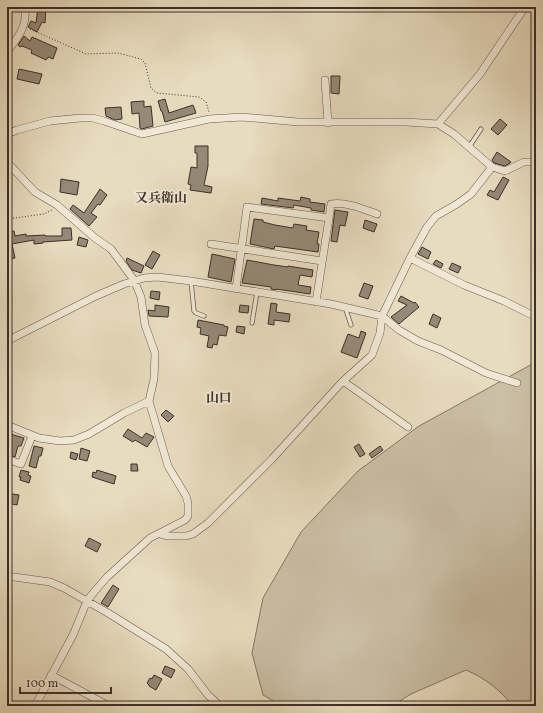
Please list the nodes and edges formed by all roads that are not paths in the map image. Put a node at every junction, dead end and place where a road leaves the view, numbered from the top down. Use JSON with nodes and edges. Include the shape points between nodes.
{"nodes":[{"id":1,"x":24,"y":7,"type":"edge"},
{"id":2,"x":525,"y":7,"type":"edge"},
{"id":3,"x":7,"y":51,"type":"edge"},
{"id":4,"x":325,"y":80,"type":"dead end"},
{"id":5,"x":328,"y":122,"type":"junction"},
{"id":6,"x":438,"y":124,"type":"junction"},
{"id":7,"x":481,"y":129,"type":"dead end"},
{"id":8,"x":7,"y":134,"type":"edge"},
{"id":9,"x":469,"y":147,"type":"junction"},
{"id":10,"x":7,"y":162,"type":"edge"},
{"id":11,"x":536,"y":162,"type":"edge"},
{"id":12,"x":492,"y":167,"type":"junction"},
{"id":13,"x":377,"y":214,"type":"dead end"},
{"id":14,"x":329,"y":218,"type":"junction"},
{"id":15,"x":211,"y":244,"type":"dead end"},
{"id":16,"x":242,"y":248,"type":"junction"},
{"id":17,"x":410,"y":258,"type":"junction"},
{"id":18,"x":322,"y":261,"type":"junction"},
{"id":19,"x":134,"y":280,"type":"junction"},
{"id":20,"x":191,"y":281,"type":"junction"},
{"id":21,"x":236,"y":289,"type":"junction"},
{"id":22,"x":257,"y":292,"type":"junction"},
{"id":23,"x":316,"y":302,"type":"junction"},
{"id":24,"x":345,"y":307,"type":"junction"},
{"id":25,"x":204,"y":316,"type":"dead end"},
{"id":26,"x":382,"y":316,"type":"junction"},
{"id":27,"x":536,"y":317,"type":"edge"},
{"id":28,"x":252,"y":323,"type":"dead end"},
{"id":29,"x":351,"y":325,"type":"dead end"},
{"id":30,"x":7,"y":341,"type":"edge"},
{"id":31,"x":343,"y":381,"type":"junction"},
{"id":32,"x":517,"y":383,"type":"dead end"},
{"id":33,"x":149,"y":401,"type":"junction"},
{"id":34,"x":7,"y":425,"type":"edge"},
{"id":35,"x":408,"y":427,"type":"dead end"},
{"id":36,"x":32,"y":436,"type":"junction"},
{"id":37,"x":7,"y":459,"type":"edge"},
{"id":38,"x":160,"y":534,"type":"junction"},
{"id":39,"x":7,"y":576,"type":"edge"},
{"id":40,"x":87,"y":601,"type":"junction"},
{"id":41,"x":51,"y":675,"type":"junction"},
{"id":42,"x":35,"y":706,"type":"edge"},
{"id":43,"x":110,"y":706,"type":"edge"},
{"id":44,"x":223,"y":706,"type":"edge"}],
"edges":[{"from":1,"to":3,"type":"street","via":[[24,26]]},
{"from":2,"to":6,"type":"street","via":[[480,74]]},
{"from":4,"to":5,"type":"street"},
{"from":5,"to":6,"type":"street"},
{"from":5,"to":8,"type":"street","via":[[242,117],[209,119],[142,134],[104,121],[80,118],[50,121]]},
{"from":6,"to":9,"type":"street"},
{"from":7,"to":9,"type":"lane"},
{"from":9,"to":12,"type":"street"},
{"from":10,"to":19,"type":"street","via":[[30,187],[111,249]]},
{"from":11,"to":12,"type":"street","via":[[524,162],[505,171]]},
{"from":12,"to":17,"type":"street","via":[[471,194],[436,216]]},
{"from":13,"to":14,"type":"street","via":[[341,203],[331,204]]},
{"from":14,"to":16,"type":"street","via":[[247,207]]},
{"from":14,"to":18,"type":"street"},
{"from":15,"to":16,"type":"street"},
{"from":16,"to":18,"type":"street"},
{"from":16,"to":21,"type":"street"},
{"from":17,"to":26,"type":"street"},
{"from":17,"to":27,"type":"street"},
{"from":18,"to":23,"type":"street"},
{"from":19,"to":20,"type":"street","via":[[157,277]]},
{"from":19,"to":30,"type":"street","via":[[96,296]]},
{"from":19,"to":33,"type":"street","via":[[141,297],[145,325],[155,353],[154,379]]},
{"from":20,"to":21,"type":"street"},
{"from":20,"to":25,"type":"lane","via":[[194,310]]},
{"from":21,"to":22,"type":"street"},
{"from":22,"to":23,"type":"street"},
{"from":22,"to":28,"type":"lane"},
{"from":23,"to":24,"type":"street"},
{"from":24,"to":26,"type":"street"},
{"from":24,"to":29,"type":"lane"},
{"from":26,"to":31,"type":"street","via":[[380,333],[372,355]]},
{"from":26,"to":32,"type":"street","via":[[418,341],[486,373]]},
{"from":31,"to":35,"type":"street"},
{"from":31,"to":38,"type":"street","via":[[272,459],[208,522],[193,534],[186,536]]},
{"from":33,"to":36,"type":"street","via":[[74,440],[60,441]]},
{"from":33,"to":38,"type":"street","via":[[168,466],[186,496],[189,511],[185,520]]},
{"from":34,"to":36,"type":"street"},
{"from":36,"to":37,"type":"street","via":[[21,464]]},
{"from":38,"to":40,"type":"street","via":[[150,538],[124,560]]},
{"from":39,"to":40,"type":"street","via":[[50,582]]},
{"from":40,"to":41,"type":"street","via":[[73,635]]},
{"from":40,"to":44,"type":"street","via":[[166,649],[188,669],[208,695]]},
{"from":41,"to":42,"type":"street"},
{"from":41,"to":43,"type":"street"}]}
